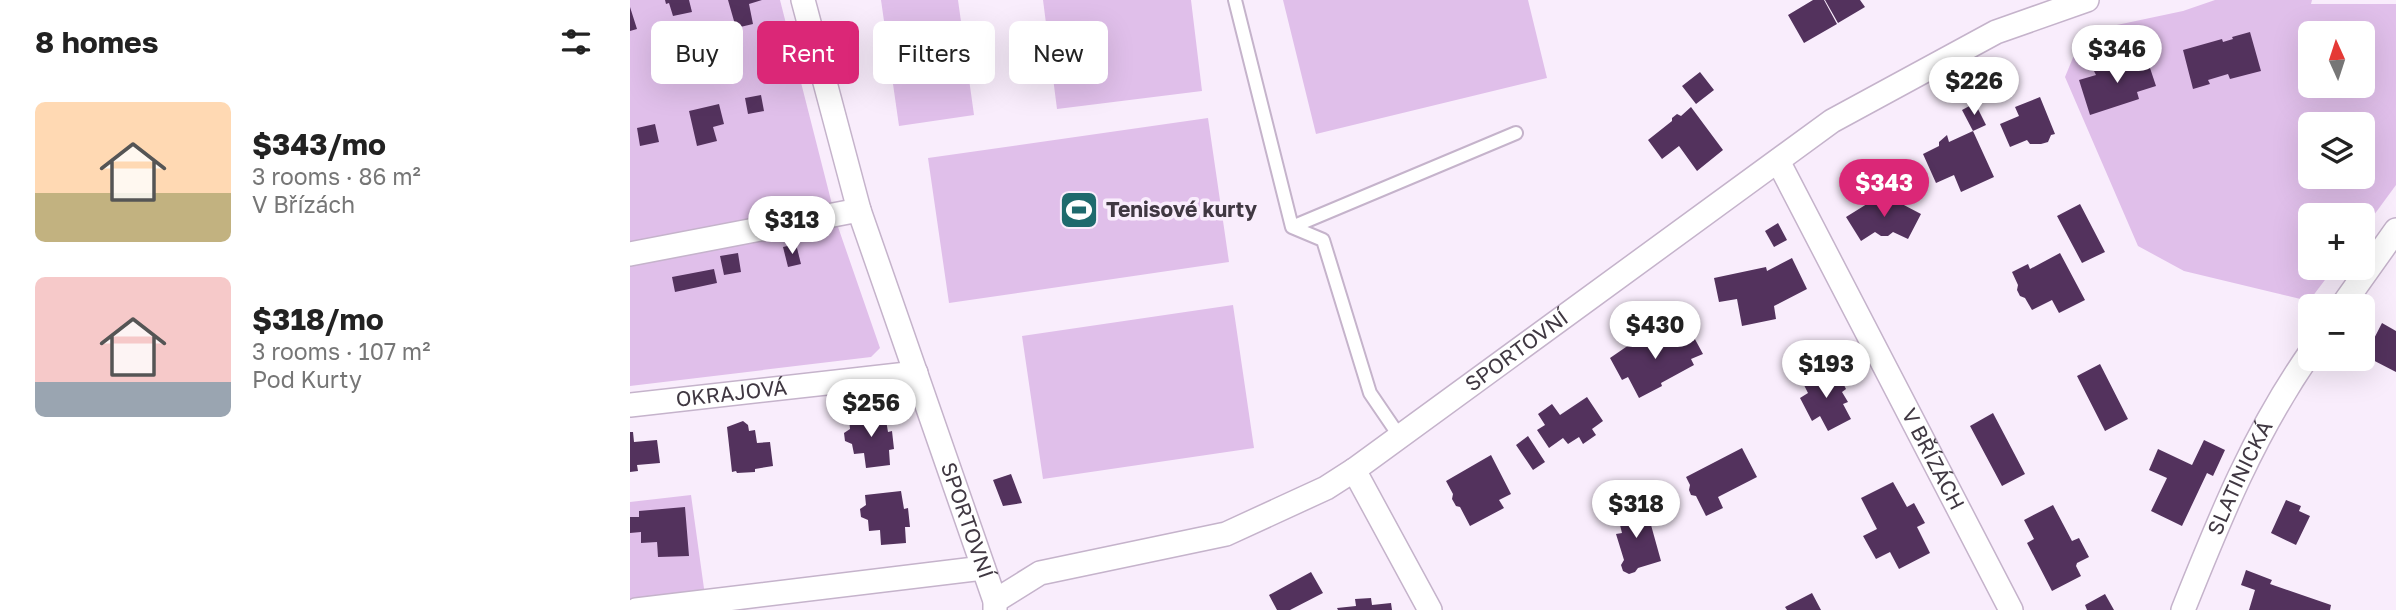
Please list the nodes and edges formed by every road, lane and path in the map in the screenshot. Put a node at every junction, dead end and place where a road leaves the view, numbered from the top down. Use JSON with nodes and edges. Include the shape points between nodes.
{"nodes":[{"id":1,"x":803,"y":0,"type":"edge"},
{"id":2,"x":1234,"y":0,"type":"edge"},
{"id":3,"x":2087,"y":0,"type":"edge"},
{"id":4,"x":1516,"y":133,"type":"dead end"},
{"id":5,"x":1778,"y":161,"type":"junction"},
{"id":6,"x":859,"y":210,"type":"junction"},
{"id":7,"x":1292,"y":227,"type":"junction"},
{"id":8,"x":2396,"y":230,"type":"edge"},
{"id":9,"x":630,"y":254,"type":"edge"},
{"id":10,"x":2351,"y":294,"type":"edge"},
{"id":11,"x":2299,"y":371,"type":"edge"},
{"id":12,"x":916,"y":373,"type":"junction"},
{"id":13,"x":630,"y":405,"type":"edge"},
{"id":14,"x":1399,"y":437,"type":"junction"},
{"id":15,"x":1354,"y":470,"type":"junction"},
{"id":16,"x":984,"y":568,"type":"junction"},
{"id":17,"x":995,"y":605,"type":"edge"},
{"id":18,"x":636,"y":610,"type":"edge"},
{"id":19,"x":1430,"y":610,"type":"edge"},
{"id":20,"x":2011,"y":610,"type":"edge"},
{"id":21,"x":2183,"y":610,"type":"edge"}],
"edges":[{"from":1,"to":6,"type":"street","name":"SPORTOVNÍ"},
{"from":2,"to":7,"type":"lane"},
{"from":3,"to":5,"type":"street","name":"SPORTOVNÍ","via":[[1996,32],[1832,121]]},
{"from":4,"to":7,"type":"lane"},
{"from":5,"to":14,"type":"street","name":"SPORTOVNÍ"},
{"from":5,"to":20,"type":"street","name":"V BŘÍZÁCH"},
{"from":6,"to":9,"type":"street"},
{"from":6,"to":12,"type":"street","name":"SPORTOVNÍ"},
{"from":7,"to":14,"type":"lane","via":[[1323,240],[1370,393]]},
{"from":8,"to":10,"type":"street"},
{"from":11,"to":21,"type":"street","name":"SLATINICKÁ","via":[[2250,451]]},
{"from":12,"to":13,"type":"street","name":"OKRAJOVÁ"},
{"from":12,"to":16,"type":"street","name":"SPORTOVNÍ"},
{"from":14,"to":15,"type":"street","name":"SPORTOVNÍ"},
{"from":15,"to":17,"type":"street","name":"SPORTOVNÍ","via":[[1326,488],[1226,534],[1040,573]]},
{"from":15,"to":19,"type":"street"},
{"from":16,"to":17,"type":"street","name":"SPORTOVNÍ"},
{"from":16,"to":18,"type":"street"}]}
